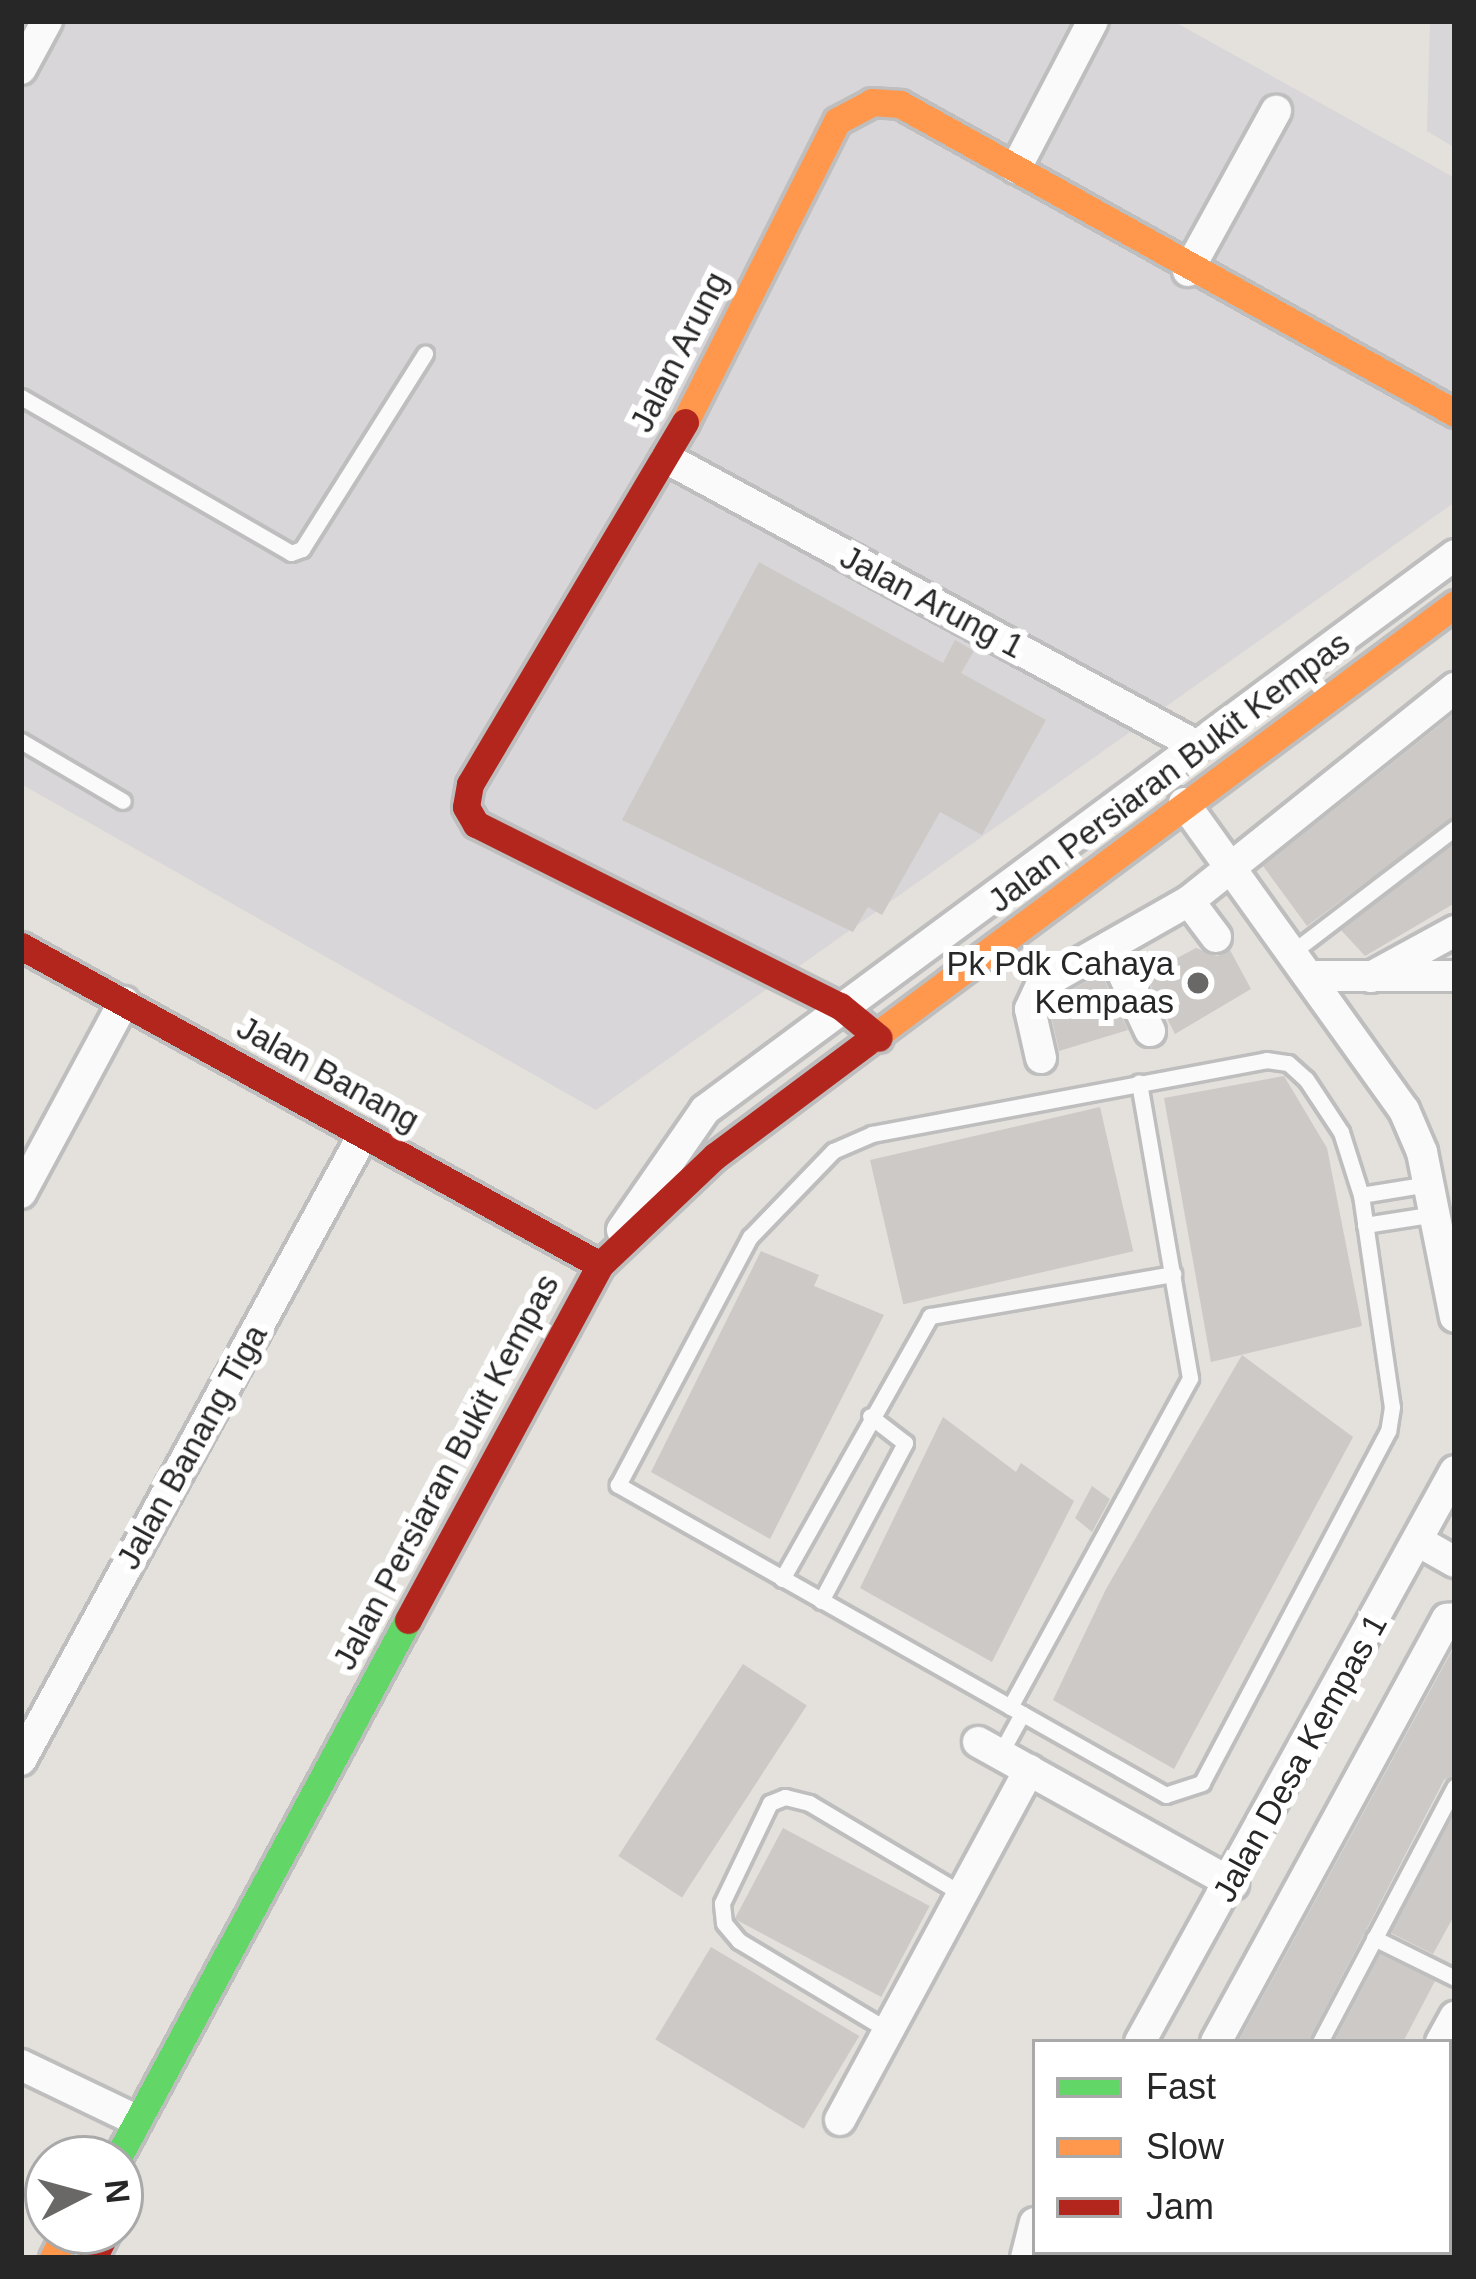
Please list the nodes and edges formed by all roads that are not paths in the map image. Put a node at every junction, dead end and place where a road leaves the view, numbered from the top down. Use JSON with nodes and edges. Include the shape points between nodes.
{"nodes":[{"id":1,"x":47,"y":21,"type":"edge"},
{"id":2,"x":1093,"y":21,"type":"edge"},
{"id":3,"x":21,"y":69,"type":"edge"},
{"id":4,"x":1276,"y":111,"type":"dead end"},
{"id":5,"x":1016,"y":168,"type":"junction"},
{"id":6,"x":1189,"y":272,"type":"junction"},
{"id":7,"x":424,"y":354,"type":"dead end"},
{"id":8,"x":21,"y":397,"type":"edge"},
{"id":9,"x":1455,"y":413,"type":"edge"},
{"id":10,"x":666,"y":458,"type":"junction"},
{"id":11,"x":1455,"y":555,"type":"edge"},
{"id":12,"x":1455,"y":604,"type":"edge"},
{"id":13,"x":1455,"y":688,"type":"edge"},
{"id":14,"x":21,"y":741,"type":"edge"},
{"id":15,"x":1197,"y":746,"type":"junction"},
{"id":16,"x":123,"y":801,"type":"dead end"},
{"id":17,"x":1184,"y":803,"type":"junction"},
{"id":18,"x":1455,"y":828,"type":"edge"},
{"id":19,"x":1233,"y":870,"type":"junction"},
{"id":20,"x":1190,"y":901,"type":"junction"},
{"id":21,"x":1455,"y":931,"type":"edge"},
{"id":22,"x":1216,"y":937,"type":"dead end"},
{"id":23,"x":21,"y":946,"type":"edge"},
{"id":24,"x":1110,"y":946,"type":"junction"},
{"id":25,"x":1294,"y":951,"type":"junction"},
{"id":26,"x":1314,"y":976,"type":"junction"},
{"id":27,"x":1455,"y":976,"type":"edge"},
{"id":28,"x":1371,"y":977,"type":"junction"},
{"id":29,"x":124,"y":1002,"type":"junction"},
{"id":30,"x":840,"y":1006,"type":"junction"},
{"id":31,"x":1150,"y":1031,"type":"dead end"},
{"id":32,"x":879,"y":1038,"type":"junction"},
{"id":33,"x":1040,"y":1058,"type":"dead end"},
{"id":34,"x":1139,"y":1082,"type":"junction"},
{"id":35,"x":362,"y":1135,"type":"junction"},
{"id":36,"x":21,"y":1193,"type":"edge"},
{"id":37,"x":1360,"y":1195,"type":"junction"},
{"id":38,"x":1432,"y":1199,"type":"junction"},
{"id":39,"x":1365,"y":1225,"type":"junction"},
{"id":40,"x":600,"y":1265,"type":"junction"},
{"id":41,"x":1173,"y":1274,"type":"junction"},
{"id":42,"x":1455,"y":1317,"type":"edge"},
{"id":43,"x":870,"y":1416,"type":"junction"},
{"id":44,"x":1455,"y":1471,"type":"edge"},
{"id":45,"x":1418,"y":1540,"type":"junction"},
{"id":46,"x":1455,"y":1562,"type":"edge"},
{"id":47,"x":782,"y":1579,"type":"junction"},
{"id":48,"x":820,"y":1601,"type":"junction"},
{"id":49,"x":1455,"y":1618,"type":"edge"},
{"id":50,"x":1016,"y":1711,"type":"junction"},
{"id":51,"x":989,"y":1748,"type":"joint"},
{"id":52,"x":21,"y":1760,"type":"edge"},
{"id":53,"x":1029,"y":1770,"type":"junction"},
{"id":54,"x":1455,"y":1786,"type":"edge"},
{"id":55,"x":1233,"y":1884,"type":"junction"},
{"id":56,"x":962,"y":1894,"type":"junction"},
{"id":57,"x":1374,"y":1938,"type":"junction"},
{"id":58,"x":1455,"y":1978,"type":"edge"},
{"id":59,"x":889,"y":2031,"type":"junction"},
{"id":60,"x":1142,"y":2039,"type":"edge"},
{"id":61,"x":1218,"y":2039,"type":"edge"},
{"id":62,"x":1322,"y":2039,"type":"edge"},
{"id":63,"x":21,"y":2065,"type":"edge"},
{"id":64,"x":136,"y":2120,"type":"junction"},
{"id":65,"x":840,"y":2120,"type":"dead end"},
{"id":66,"x":129,"y":2135,"type":"edge"}],
"edges":[{"from":1,"to":3,"type":"street"},
{"from":2,"to":5,"type":"street"},
{"from":4,"to":6,"type":"street"},
{"from":5,"to":6,"type":"street","name":"Jalan Arung"},
{"from":5,"to":10,"type":"street","name":"Jalan Arung","via":[[900,104],[872,102],[837,122]]},
{"from":6,"to":9,"type":"street","name":"Jalan Arung"},
{"from":7,"to":8,"type":"lane","via":[[302,549],[291,553]]},
{"from":10,"to":15,"type":"street","name":"Jalan Arung 1"},
{"from":10,"to":30,"type":"street","name":"Jalan Arung","via":[[470,784],[466,807],[476,824]]},
{"from":11,"to":15,"type":"street"},
{"from":12,"to":17,"type":"street","name":"Jalan Persiaran Bukit Kempas"},
{"from":13,"to":19,"type":"street"},
{"from":14,"to":16,"type":"lane"},
{"from":15,"to":30,"type":"street"},
{"from":17,"to":19,"type":"street"},
{"from":17,"to":32,"type":"street","name":"Jalan Persiaran Bukit Kempas"},
{"from":18,"to":25,"type":"lane"},
{"from":19,"to":20,"type":"street"},
{"from":19,"to":25,"type":"street"},
{"from":20,"to":22,"type":"street"},
{"from":20,"to":24,"type":"street"},
{"from":21,"to":28,"type":"street"},
{"from":23,"to":29,"type":"street","name":"Jalan Banang"},
{"from":24,"to":31,"type":"street"},
{"from":24,"to":33,"type":"street","via":[[1041,985],[1030,1010]]},
{"from":25,"to":26,"type":"street"},
{"from":26,"to":28,"type":"street"},
{"from":26,"to":38,"type":"street","via":[[1404,1110]]},
{"from":27,"to":28,"type":"street"},
{"from":29,"to":35,"type":"street","name":"Jalan Banang"},
{"from":29,"to":36,"type":"street"},
{"from":30,"to":32,"type":"street","name":"Jalan Arung"},
{"from":30,"to":40,"type":"street","via":[[705,1110]]},
{"from":32,"to":40,"type":"street","name":"Jalan Persiaran Bukit Kempas","via":[[662,1199]]},
{"from":34,"to":37,"type":"lane","via":[[1266,1060],[1288,1064],[1341,1132]]},
{"from":34,"to":41,"type":"lane"},
{"from":34,"to":47,"type":"lane","via":[[848,1141],[779,1200],[750,1237],[619,1485]]},
{"from":35,"to":40,"type":"street","name":"Jalan Banang"},
{"from":35,"to":52,"type":"street","name":"Jalan Banang Tiga"},
{"from":37,"to":38,"type":"lane"},
{"from":37,"to":39,"type":"lane"},
{"from":38,"to":39,"type":"lane"},
{"from":38,"to":42,"type":"street"},
{"from":39,"to":50,"type":"lane","via":[[1391,1384],[1388,1431],[1202,1784],[1166,1795]]},
{"from":40,"to":64,"type":"street","name":"Jalan Persiaran Bukit Kempas"},
{"from":41,"to":43,"type":"lane","via":[[930,1316]]},
{"from":41,"to":50,"type":"lane","via":[[1190,1378]]},
{"from":43,"to":47,"type":"lane"},
{"from":43,"to":48,"type":"lane","via":[[905,1443]]},
{"from":44,"to":45,"type":"street","name":"Jalan Desa Kempas 1"},
{"from":45,"to":46,"type":"street"},
{"from":45,"to":55,"type":"street","name":"Jalan Desa Kempas 1"},
{"from":47,"to":48,"type":"lane"},
{"from":48,"to":50,"type":"lane"},
{"from":49,"to":61,"type":"street","via":[[1447,1619]]},
{"from":50,"to":51,"type":"lane"},
{"from":51,"to":53,"type":"street"},
{"from":53,"to":55,"type":"street"},
{"from":53,"to":56,"type":"street"},
{"from":54,"to":57,"type":"lane"},
{"from":55,"to":60,"type":"street","name":"Jalan Desa Kempas 1"},
{"from":56,"to":59,"type":"street"},
{"from":56,"to":59,"type":"lane","via":[[809,1803],[770,1803],[722,1903],[724,1924]]},
{"from":57,"to":58,"type":"lane"},
{"from":57,"to":62,"type":"lane"},
{"from":59,"to":65,"type":"street"},
{"from":63,"to":64,"type":"street"},
{"from":64,"to":66,"type":"street","name":"Jalan Persiaran Bukit Kempas"}]}
